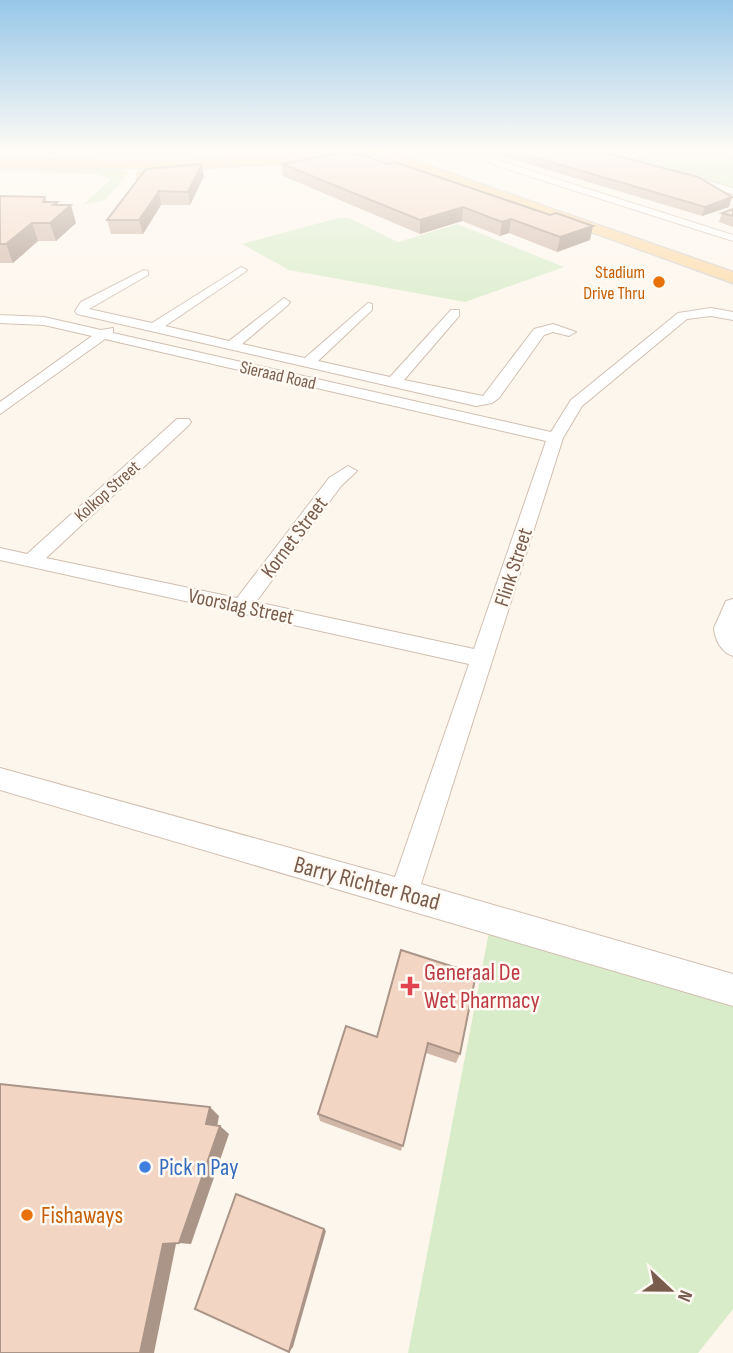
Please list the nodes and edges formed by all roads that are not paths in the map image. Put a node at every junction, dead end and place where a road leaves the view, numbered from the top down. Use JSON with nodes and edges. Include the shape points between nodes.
{"nodes":[{"id":1,"x":548,"y":213,"type":"edge"},
{"id":2,"x":576,"y":213,"type":"edge"},
{"id":3,"x":653,"y":213,"type":"edge"},
{"id":4,"x":713,"y":218,"type":"dead end"},
{"id":5,"x":693,"y":226,"type":"junction"},
{"id":6,"x":733,"y":238,"type":"edge"},
{"id":7,"x":733,"y":267,"type":"edge"},
{"id":8,"x":241,"y":270,"type":"dead end"},
{"id":9,"x":144,"y":273,"type":"dead end"},
{"id":10,"x":733,"y":278,"type":"edge"},
{"id":11,"x":284,"y":302,"type":"dead end"},
{"id":12,"x":368,"y":307,"type":"dead end"},
{"id":13,"x":454,"y":313,"type":"dead end"},
{"id":14,"x":733,"y":316,"type":"edge"},
{"id":15,"x":0,"y":319,"type":"edge"},
{"id":16,"x":122,"y":321,"type":"junction"},
{"id":17,"x":153,"y":328,"type":"junction"},
{"id":18,"x":569,"y":332,"type":"dead end"},
{"id":19,"x":101,"y":335,"type":"junction"},
{"id":20,"x":231,"y":346,"type":"junction"},
{"id":21,"x":308,"y":363,"type":"junction"},
{"id":22,"x":394,"y":382,"type":"junction"},
{"id":23,"x":0,"y":409,"type":"edge"},
{"id":24,"x":183,"y":422,"type":"dead end"},
{"id":25,"x":555,"y":438,"type":"junction"},
{"id":26,"x":348,"y":471,"type":"dead end"},
{"id":27,"x":0,"y":554,"type":"edge"},
{"id":28,"x":31,"y":561,"type":"junction"},
{"id":29,"x":242,"y":606,"type":"junction"},
{"id":30,"x":733,"y":606,"type":"edge"},
{"id":31,"x":733,"y":648,"type":"edge"},
{"id":32,"x":483,"y":659,"type":"junction"},
{"id":33,"x":0,"y":779,"type":"edge"},
{"id":34,"x":404,"y":892,"type":"junction"},
{"id":35,"x":733,"y":990,"type":"edge"}],
"edges":[{"from":1,"to":10,"type":"main road"},
{"from":2,"to":7,"type":"main road"},
{"from":3,"to":5,"type":"street"},
{"from":4,"to":5,"type":"street"},
{"from":5,"to":6,"type":"street"},
{"from":8,"to":17,"type":"street"},
{"from":9,"to":16,"type":"street","via":[[81,309]]},
{"from":11,"to":20,"type":"street"},
{"from":12,"to":21,"type":"street"},
{"from":13,"to":22,"type":"street"},
{"from":14,"to":25,"type":"street","name":"Flink Street","via":[[711,312],[683,316],[576,403]]},
{"from":15,"to":19,"type":"street","name":"Sieraad Road","via":[[44,321]]},
{"from":16,"to":17,"type":"street"},
{"from":16,"to":19,"type":"street"},
{"from":17,"to":20,"type":"street"},
{"from":18,"to":22,"type":"street","via":[[553,328],[539,332],[487,400]]},
{"from":19,"to":23,"type":"street"},
{"from":19,"to":25,"type":"street","name":"Sieraad Road"},
{"from":20,"to":21,"type":"street"},
{"from":21,"to":22,"type":"street"},
{"from":24,"to":28,"type":"street","name":"Kolkop Street"},
{"from":25,"to":32,"type":"street","name":"Flink Street"},
{"from":26,"to":29,"type":"street","name":"Kornet Street"},
{"from":27,"to":28,"type":"street","name":"Voorslag Street"},
{"from":28,"to":29,"type":"street","name":"Voorslag Street"},
{"from":29,"to":32,"type":"street","name":"Voorslag Street"},
{"from":30,"to":31,"type":"street","via":[[724,637]]},
{"from":32,"to":34,"type":"street","name":"Flink Street"},
{"from":33,"to":34,"type":"street","name":"Barry Richter Road"},
{"from":34,"to":35,"type":"street","name":"Barry Richter Road"}]}
